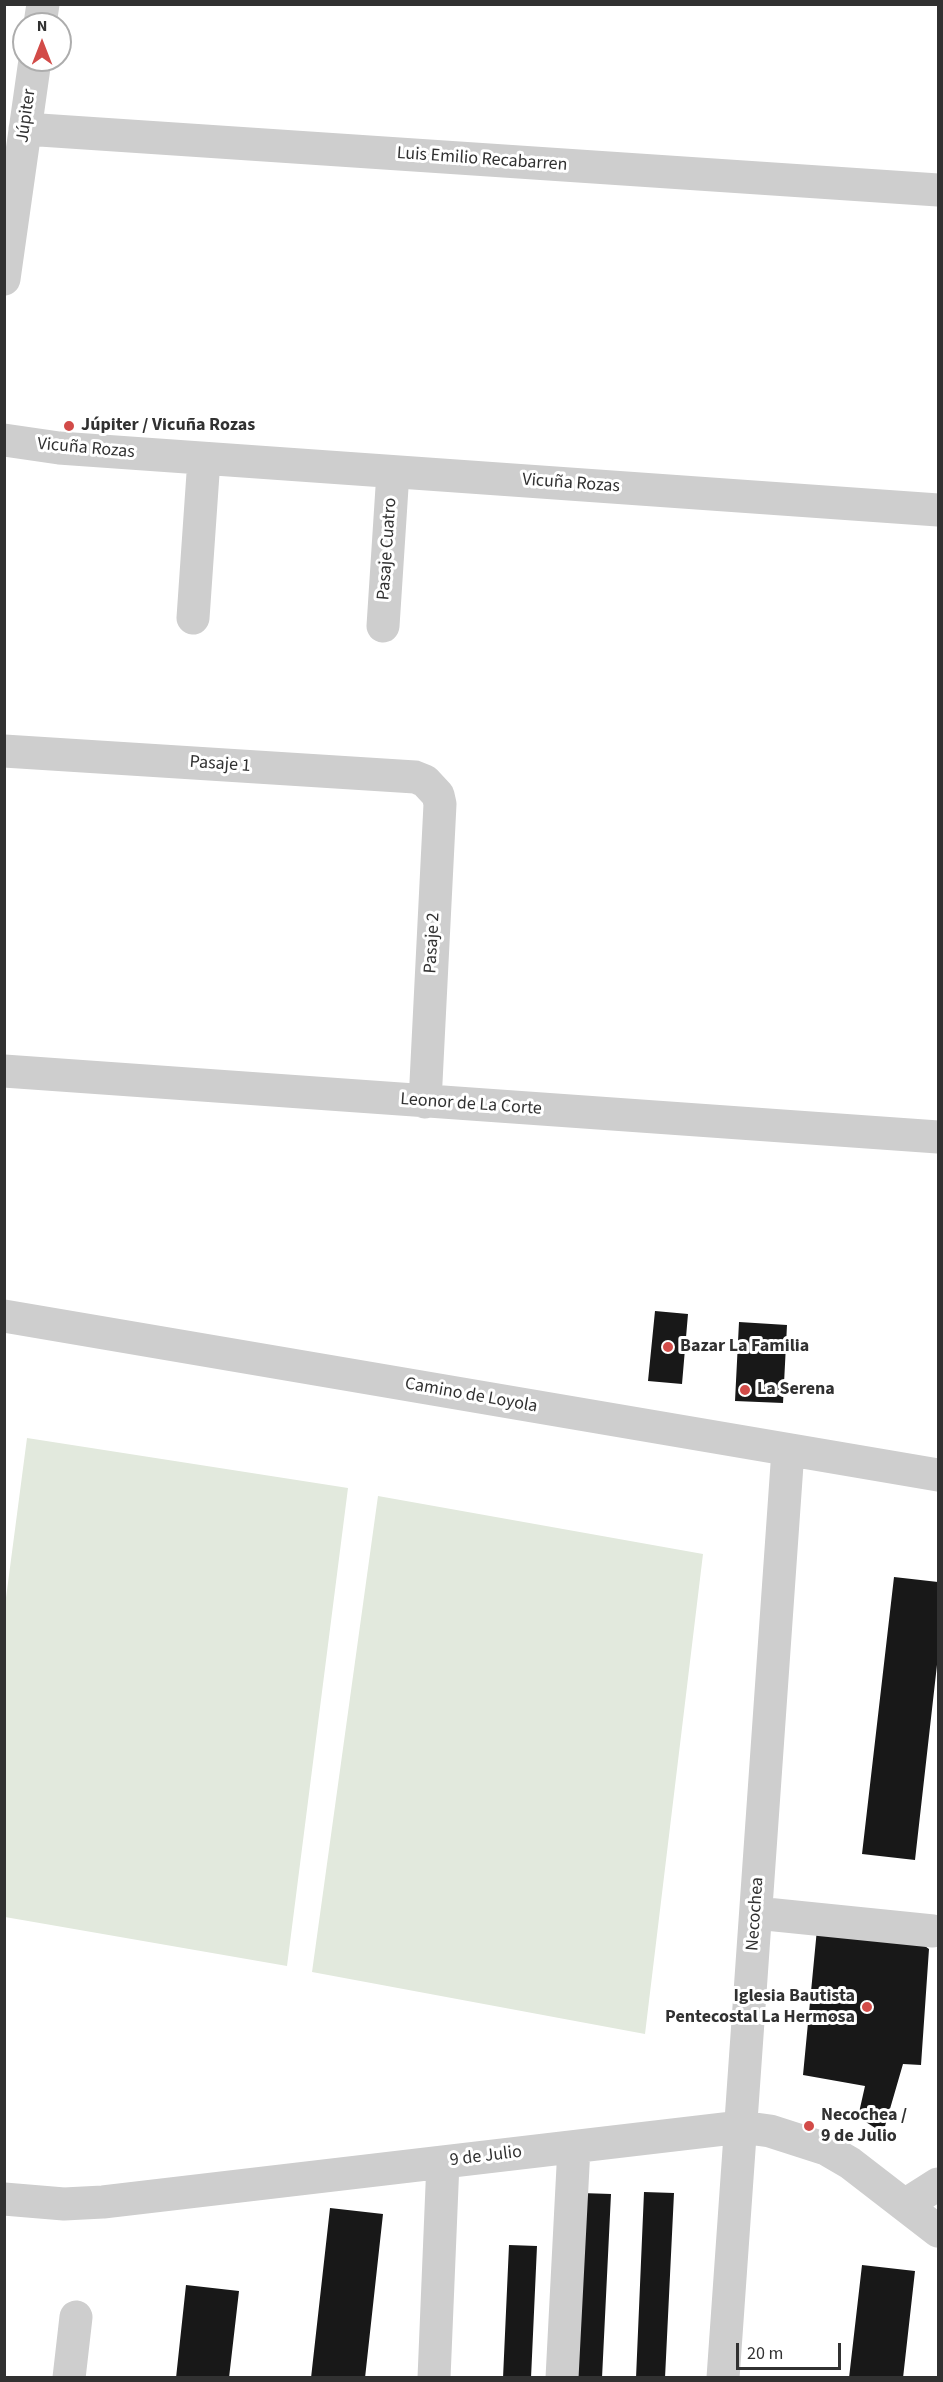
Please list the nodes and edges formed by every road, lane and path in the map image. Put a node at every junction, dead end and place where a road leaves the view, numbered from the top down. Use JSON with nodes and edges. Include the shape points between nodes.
{"nodes":[{"id":1,"x":33,"y":72,"type":"edge"},
{"id":2,"x":26,"y":129,"type":"junction"},
{"id":3,"x":939,"y":190,"type":"edge"},
{"id":4,"x":4,"y":279,"type":"edge"},
{"id":5,"x":4,"y":440,"type":"edge"},
{"id":6,"x":204,"y":459,"type":"junction"},
{"id":7,"x":393,"y":472,"type":"junction"},
{"id":8,"x":939,"y":510,"type":"edge"},
{"id":9,"x":193,"y":618,"type":"dead end"},
{"id":10,"x":383,"y":626,"type":"dead end"},
{"id":11,"x":4,"y":752,"type":"edge"},
{"id":12,"x":432,"y":787,"type":"joint"},
{"id":13,"x":4,"y":1071,"type":"edge"},
{"id":14,"x":425,"y":1102,"type":"junction"},
{"id":15,"x":939,"y":1137,"type":"edge"},
{"id":16,"x":4,"y":1316,"type":"edge"},
{"id":17,"x":788,"y":1450,"type":"junction"},
{"id":18,"x":939,"y":1475,"type":"edge"},
{"id":19,"x":756,"y":1913,"type":"junction"},
{"id":20,"x":933,"y":1931,"type":"dead end"},
{"id":21,"x":741,"y":2127,"type":"junction"},
{"id":22,"x":574,"y":2147,"type":"junction"},
{"id":23,"x":443,"y":2162,"type":"junction"},
{"id":24,"x":939,"y":2184,"type":"edge"},
{"id":25,"x":4,"y":2199,"type":"edge"},
{"id":26,"x":905,"y":2205,"type":"junction"},
{"id":27,"x":939,"y":2231,"type":"edge"},
{"id":28,"x":76,"y":2317,"type":"dead end"},
{"id":29,"x":69,"y":2378,"type":"edge"},
{"id":30,"x":434,"y":2378,"type":"edge"},
{"id":31,"x":562,"y":2378,"type":"edge"},
{"id":32,"x":723,"y":2378,"type":"edge"}],
"edges":[{"from":1,"to":2,"type":"street","name":"Júpiter"},
{"from":2,"to":3,"type":"street","name":"Luis Emilio Recabarren"},
{"from":2,"to":4,"type":"street","name":"Júpiter"},
{"from":5,"to":6,"type":"street","name":"Vicuña Rozas"},
{"from":6,"to":7,"type":"street","name":"Vicuña Rozas"},
{"from":6,"to":9,"type":"street"},
{"from":7,"to":8,"type":"street","name":"Vicuña Rozas"},
{"from":7,"to":10,"type":"street","name":"Pasaje Cuatro"},
{"from":11,"to":12,"type":"street","name":"Pasaje 1","via":[[415,777]]},
{"from":12,"to":14,"type":"street","name":"Pasaje 2","via":[[438,795],[440,814]]},
{"from":13,"to":14,"type":"street","name":"Leonor de La Corte"},
{"from":14,"to":15,"type":"street","name":"Leonor de La Corte"},
{"from":16,"to":17,"type":"street","name":"Camino de Loyola"},
{"from":17,"to":18,"type":"street","name":"Camino de Loyola"},
{"from":17,"to":19,"type":"street","name":"Necochea"},
{"from":19,"to":20,"type":"street"},
{"from":19,"to":21,"type":"street","name":"Necochea"},
{"from":21,"to":22,"type":"street","name":"9 de Julio"},
{"from":21,"to":26,"type":"street","name":"9 de Julio","via":[[770,2131],[826,2149]]},
{"from":21,"to":32,"type":"street","name":"Necochea"},
{"from":22,"to":23,"type":"street","name":"9 de Julio"},
{"from":22,"to":31,"type":"street"},
{"from":23,"to":25,"type":"street","name":"9 de Julio","via":[[103,2202],[64,2204]]},
{"from":23,"to":30,"type":"street"},
{"from":24,"to":26,"type":"street"},
{"from":26,"to":27,"type":"street","name":"9 de Julio"},
{"from":28,"to":29,"type":"street"}]}
